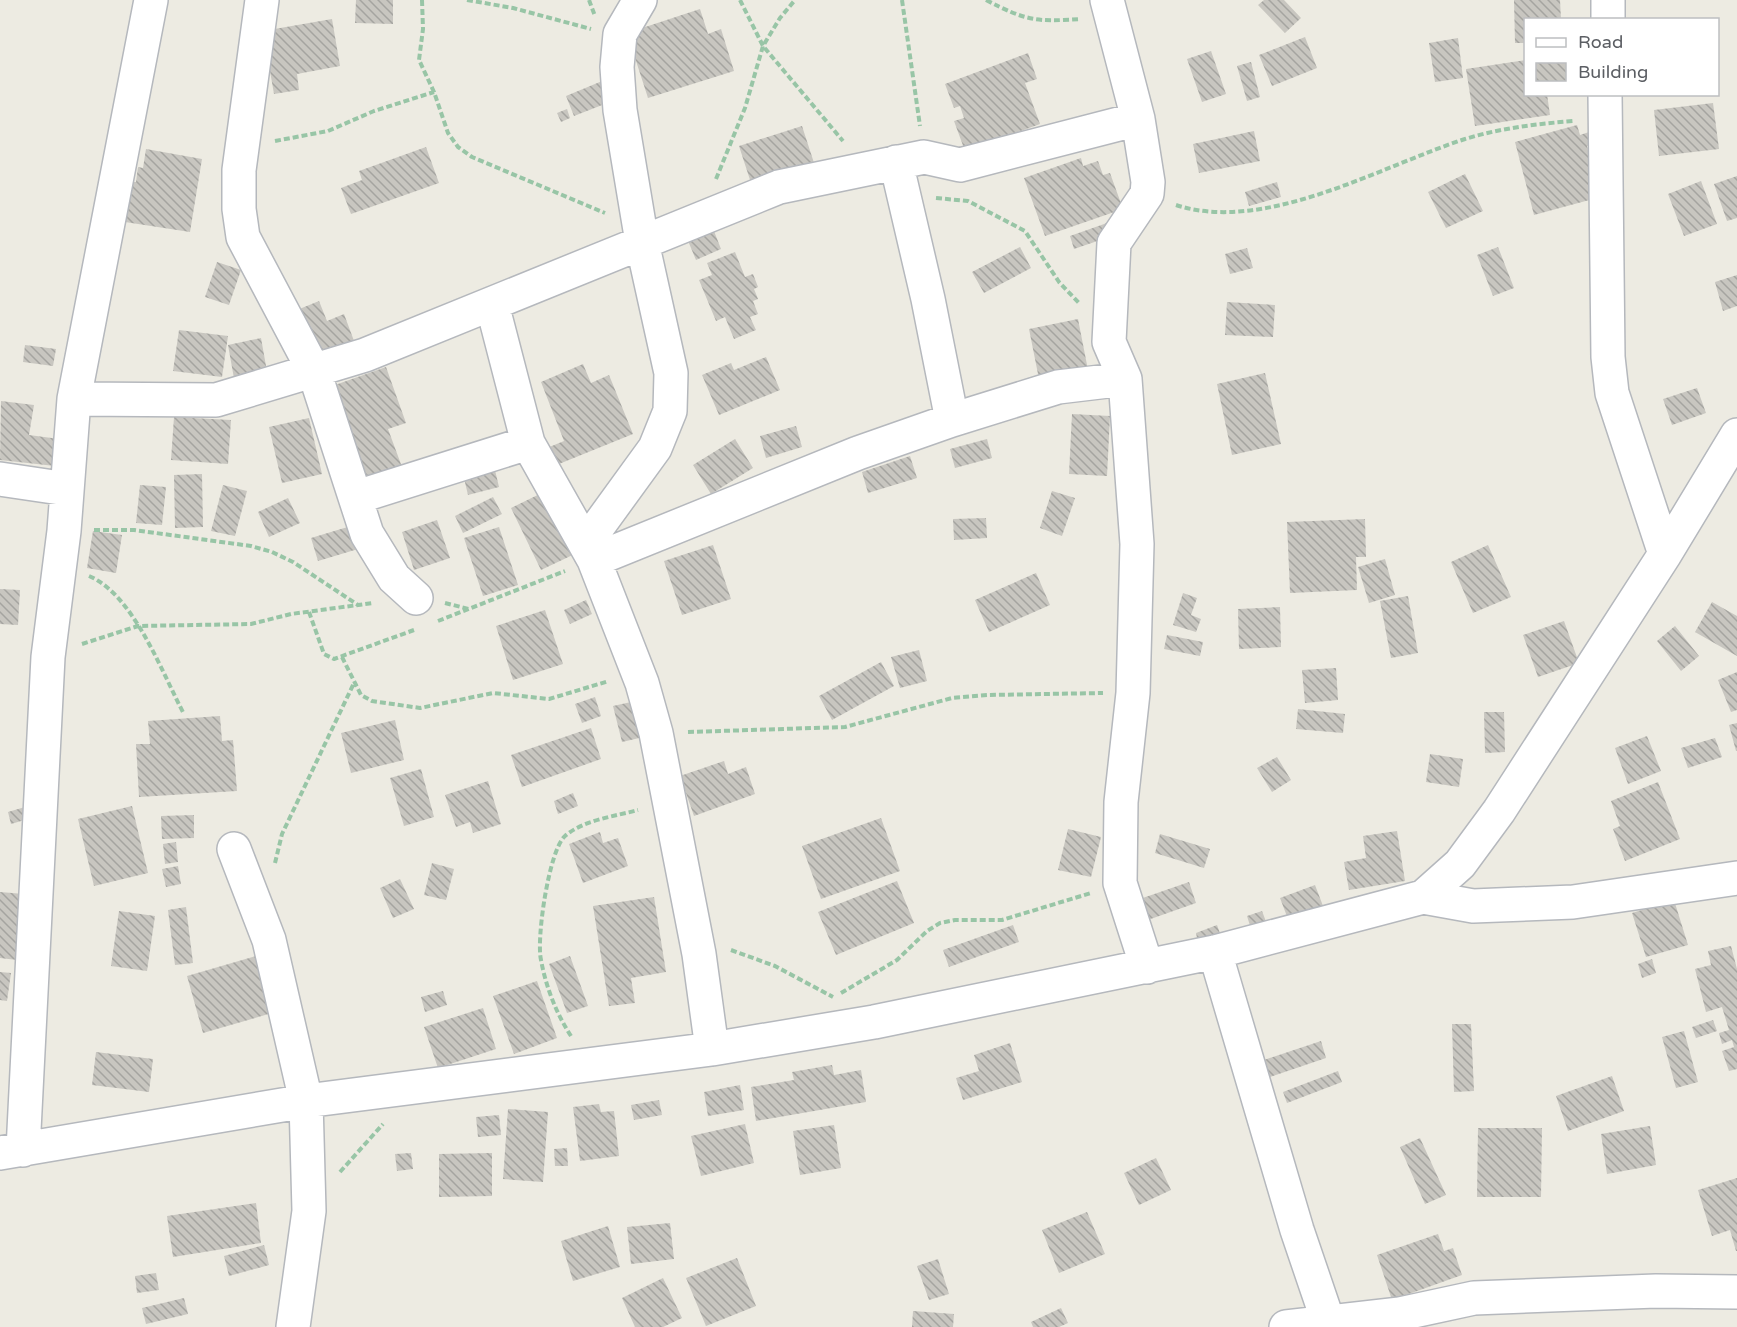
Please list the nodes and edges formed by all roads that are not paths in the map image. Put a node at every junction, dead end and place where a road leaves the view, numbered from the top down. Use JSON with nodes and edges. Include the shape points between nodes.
{"nodes":[{"id":1,"x":151,"y":0,"type":"edge"},
{"id":2,"x":262,"y":0,"type":"edge"},
{"id":3,"x":640,"y":0,"type":"edge"},
{"id":4,"x":1608,"y":0,"type":"edge"},
{"id":5,"x":1109,"y":8,"type":"edge"},
{"id":6,"x":1608,"y":18,"type":"edge"},
{"id":7,"x":1604,"y":106,"type":"edge"},
{"id":8,"x":1138,"y":119,"type":"junction"},
{"id":9,"x":907,"y":169,"type":"junction"},
{"id":10,"x":641,"y":235,"type":"junction"},
{"id":11,"x":492,"y":304,"type":"junction"},
{"id":12,"x":315,"y":371,"type":"junction"},
{"id":13,"x":1125,"y":379,"type":"junction"},
{"id":14,"x":74,"y":399,"type":"junction"},
{"id":15,"x":952,"y":420,"type":"junction"},
{"id":16,"x":1737,"y":435,"type":"edge"},
{"id":17,"x":528,"y":443,"type":"junction"},
{"id":18,"x":0,"y":479,"type":"edge"},
{"id":19,"x":67,"y":489,"type":"junction"},
{"id":20,"x":357,"y":497,"type":"junction"},
{"id":21,"x":590,"y":552,"type":"junction"},
{"id":22,"x":1665,"y":554,"type":"junction"},
{"id":23,"x":416,"y":598,"type":"road end"},
{"id":24,"x":234,"y":849,"type":"dead end"},
{"id":25,"x":1737,"y":878,"type":"edge"},
{"id":26,"x":1423,"y":897,"type":"junction"},
{"id":27,"x":1215,"y":952,"type":"junction"},
{"id":28,"x":1147,"y":967,"type":"junction"},
{"id":29,"x":712,"y":1049,"type":"junction"},
{"id":30,"x":306,"y":1101,"type":"junction"},
{"id":31,"x":11,"y":1152,"type":"edge"},
{"id":32,"x":1737,"y":1292,"type":"edge"},
{"id":33,"x":1330,"y":1325,"type":"edge"},
{"id":34,"x":293,"y":1327,"type":"edge"},
{"id":35,"x":1286,"y":1327,"type":"edge"}],
"edges":[{"from":1,"to":14,"type":"street"},
{"from":2,"to":12,"type":"street","via":[[239,190],[243,237]]},
{"from":3,"to":10,"type":"street","via":[[620,33],[617,67],[620,110]]},
{"from":4,"to":6,"type":"street"},
{"from":5,"to":8,"type":"street"},
{"from":7,"to":22,"type":"street","via":[[1612,393]]},
{"from":8,"to":9,"type":"street","via":[[960,165]]},
{"from":8,"to":13,"type":"street","via":[[1147,194],[1114,243],[1110,282],[1109,342]]},
{"from":9,"to":10,"type":"street","via":[[863,169],[779,187]]},
{"from":9,"to":15,"type":"street"},
{"from":10,"to":11,"type":"street"},
{"from":10,"to":21,"type":"street","via":[[671,373],[670,411],[655,448]]},
{"from":11,"to":12,"type":"street"},
{"from":11,"to":17,"type":"street"},
{"from":12,"to":14,"type":"street","via":[[216,400]]},
{"from":12,"to":20,"type":"street"},
{"from":13,"to":15,"type":"street","via":[[1058,387]]},
{"from":13,"to":28,"type":"street","via":[[1137,544],[1133,693],[1121,802],[1120,883]]},
{"from":14,"to":19,"type":"street"},
{"from":15,"to":21,"type":"street"},
{"from":16,"to":22,"type":"street"},
{"from":17,"to":20,"type":"street"},
{"from":17,"to":21,"type":"street"},
{"from":18,"to":19,"type":"street"},
{"from":19,"to":31,"type":"street","via":[[48,657]]},
{"from":20,"to":23,"type":"street","via":[[368,534],[380,556],[394,578]]},
{"from":21,"to":29,"type":"street","via":[[642,683],[656,733],[696,938]]},
{"from":22,"to":26,"type":"street","via":[[1499,811],[1460,864]]},
{"from":24,"to":30,"type":"street","via":[[256,902],[286,1005]]},
{"from":25,"to":26,"type":"street","via":[[1573,902],[1473,906]]},
{"from":26,"to":27,"type":"street"},
{"from":27,"to":28,"type":"street"},
{"from":27,"to":33,"type":"street","via":[[1297,1230]]},
{"from":28,"to":29,"type":"street","via":[[874,1022]]},
{"from":29,"to":30,"type":"street"},
{"from":30,"to":31,"type":"street"},
{"from":30,"to":34,"type":"street","via":[[309,1211]]},
{"from":32,"to":33,"type":"street","via":[[1474,1298]]},
{"from":33,"to":35,"type":"street"}]}
